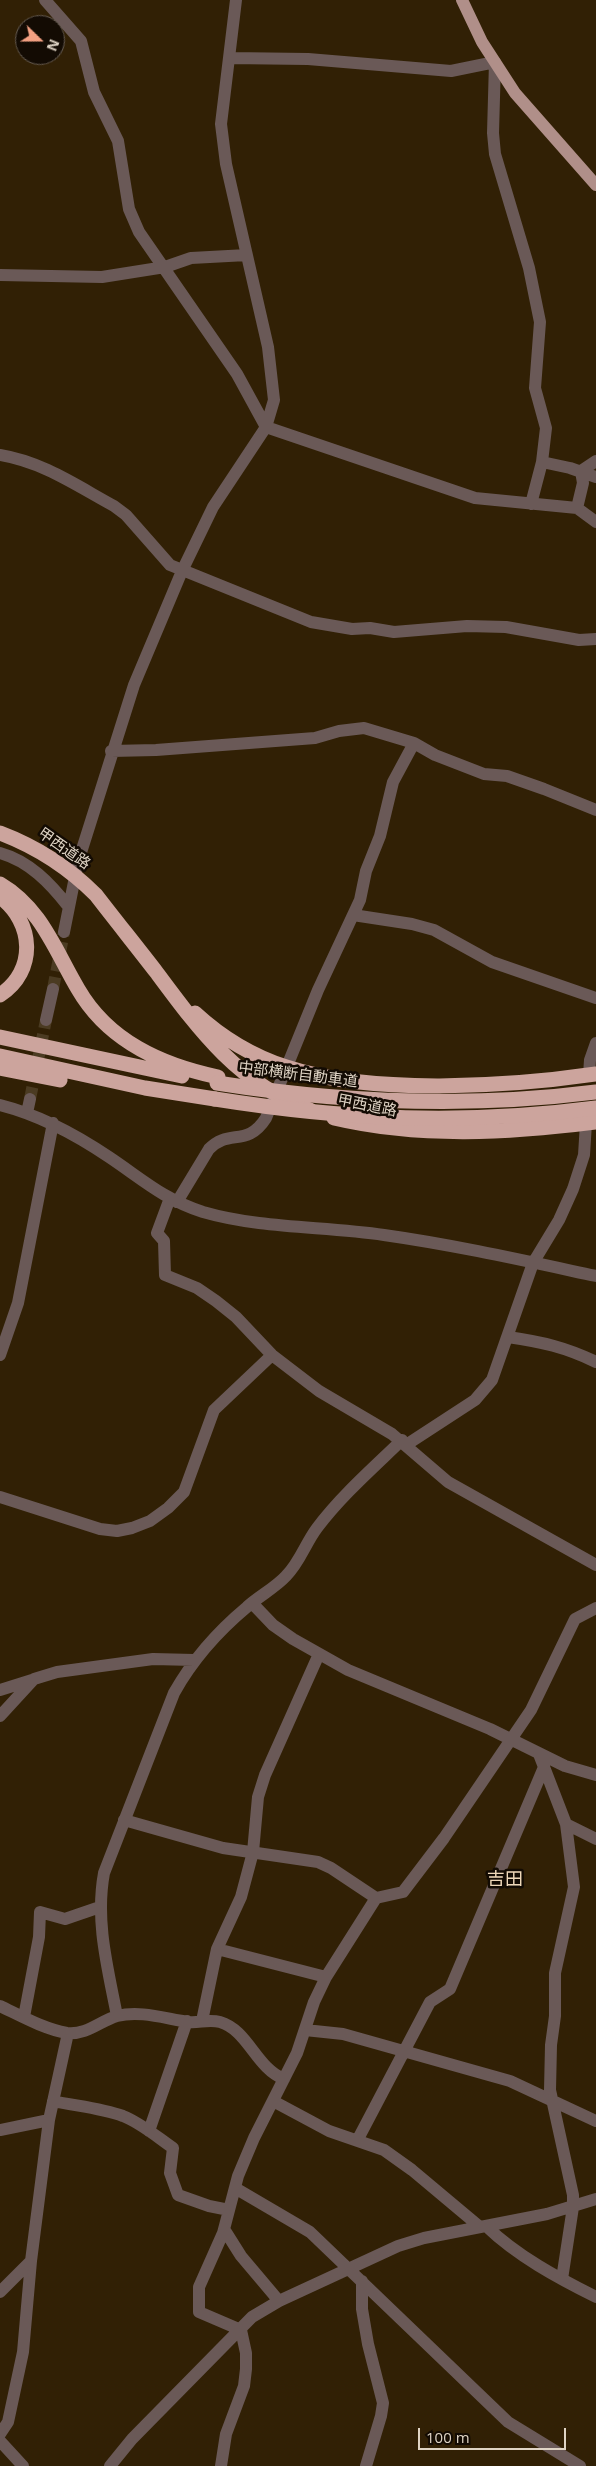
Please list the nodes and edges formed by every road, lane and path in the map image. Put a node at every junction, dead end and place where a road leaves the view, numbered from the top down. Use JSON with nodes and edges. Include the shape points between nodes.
{"nodes":[{"id":1,"x":45,"y":0,"type":"edge"},
{"id":2,"x":236,"y":0,"type":"edge"},
{"id":3,"x":462,"y":0,"type":"edge"},
{"id":4,"x":230,"y":58,"type":"junction"},
{"id":5,"x":495,"y":62,"type":"junction"},
{"id":6,"x":596,"y":186,"type":"edge"},
{"id":7,"x":247,"y":255,"type":"junction"},
{"id":8,"x":165,"y":267,"type":"junction"},
{"id":9,"x":0,"y":276,"type":"edge"},
{"id":10,"x":266,"y":426,"type":"junction"},
{"id":11,"x":0,"y":455,"type":"edge"},
{"id":12,"x":596,"y":461,"type":"edge"},
{"id":13,"x":542,"y":462,"type":"junction"},
{"id":14,"x":581,"y":472,"type":"junction"},
{"id":15,"x":596,"y":477,"type":"edge"},
{"id":16,"x":531,"y":504,"type":"junction"},
{"id":17,"x":577,"y":508,"type":"junction"},
{"id":18,"x":596,"y":522,"type":"edge"},
{"id":19,"x":182,"y":571,"type":"junction"},
{"id":20,"x":596,"y":639,"type":"edge"},
{"id":21,"x":414,"y":743,"type":"junction"},
{"id":22,"x":111,"y":751,"type":"junction"},
{"id":23,"x":596,"y":810,"type":"edge"},
{"id":24,"x":0,"y":832,"type":"edge"},
{"id":25,"x":0,"y":853,"type":"edge"},
{"id":26,"x":75,"y":875,"type":"junction"},
{"id":27,"x":0,"y":884,"type":"edge"},
{"id":28,"x":0,"y":898,"type":"edge"},
{"id":29,"x":68,"y":906,"type":"junction"},
{"id":30,"x":353,"y":915,"type":"junction"},
{"id":31,"x":64,"y":932,"type":"tunnel mouth"},
{"id":32,"x":157,"y":974,"type":"junction"},
{"id":33,"x":53,"y":989,"type":"tunnel mouth"},
{"id":34,"x":0,"y":995,"type":"edge"},
{"id":35,"x":596,"y":998,"type":"edge"},
{"id":36,"x":46,"y":1020,"type":"tunnel mouth"},
{"id":37,"x":0,"y":1037,"type":"edge"},
{"id":38,"x":596,"y":1043,"type":"edge"},
{"id":39,"x":0,"y":1056,"type":"edge"},
{"id":40,"x":286,"y":1067,"type":"junction"},
{"id":41,"x":0,"y":1068,"type":"edge"},
{"id":42,"x":593,"y":1074,"type":"edge"},
{"id":43,"x":218,"y":1080,"type":"junction"},
{"id":44,"x":596,"y":1092,"type":"edge"},
{"id":45,"x":276,"y":1093,"type":"junction"},
{"id":46,"x":30,"y":1099,"type":"tunnel mouth"},
{"id":47,"x":215,"y":1101,"type":"junction"},
{"id":48,"x":0,"y":1105,"type":"edge"},
{"id":49,"x":596,"y":1108,"type":"edge"},
{"id":50,"x":27,"y":1113,"type":"junction"},
{"id":51,"x":53,"y":1123,"type":"junction"},
{"id":52,"x":591,"y":1123,"type":"edge"},
{"id":53,"x":174,"y":1200,"type":"junction"},
{"id":54,"x":533,"y":1263,"type":"junction"},
{"id":55,"x":596,"y":1276,"type":"edge"},
{"id":56,"x":508,"y":1337,"type":"junction"},
{"id":57,"x":272,"y":1355,"type":"junction"},
{"id":58,"x":0,"y":1356,"type":"edge"},
{"id":59,"x":596,"y":1362,"type":"edge"},
{"id":60,"x":404,"y":1443,"type":"junction"},
{"id":61,"x":0,"y":1497,"type":"edge"},
{"id":62,"x":596,"y":1565,"type":"edge"},
{"id":63,"x":252,"y":1603,"type":"junction"},
{"id":64,"x":596,"y":1608,"type":"edge"},
{"id":65,"x":319,"y":1654,"type":"junction"},
{"id":66,"x":194,"y":1660,"type":"junction"},
{"id":67,"x":34,"y":1679,"type":"junction"},
{"id":68,"x":0,"y":1690,"type":"edge"},
{"id":69,"x":0,"y":1716,"type":"edge"},
{"id":70,"x":511,"y":1740,"type":"junction"},
{"id":71,"x":539,"y":1754,"type":"junction"},
{"id":72,"x":544,"y":1767,"type":"junction"},
{"id":73,"x":596,"y":1775,"type":"edge"},
{"id":74,"x":124,"y":1820,"type":"junction"},
{"id":75,"x":566,"y":1824,"type":"junction"},
{"id":76,"x":596,"y":1839,"type":"edge"},
{"id":77,"x":253,"y":1852,"type":"junction"},
{"id":78,"x":376,"y":1898,"type":"junction"},
{"id":79,"x":100,"y":1907,"type":"junction"},
{"id":80,"x":217,"y":1948,"type":"junction"},
{"id":81,"x":326,"y":1977,"type":"junction"},
{"id":82,"x":0,"y":2006,"type":"edge"},
{"id":83,"x":117,"y":2016,"type":"junction"},
{"id":84,"x":24,"y":2017,"type":"junction"},
{"id":85,"x":187,"y":2021,"type":"junction"},
{"id":86,"x":202,"y":2021,"type":"junction"},
{"id":87,"x":305,"y":2030,"type":"junction"},
{"id":88,"x":68,"y":2033,"type":"junction"},
{"id":89,"x":404,"y":2051,"type":"junction"},
{"id":90,"x":284,"y":2079,"type":"junction"},
{"id":91,"x":550,"y":2100,"type":"junction"},
{"id":92,"x":53,"y":2101,"type":"junction"},
{"id":93,"x":273,"y":2101,"type":"junction"},
{"id":94,"x":49,"y":2120,"type":"junction"},
{"id":95,"x":596,"y":2121,"type":"edge"},
{"id":96,"x":0,"y":2130,"type":"edge"},
{"id":97,"x":149,"y":2131,"type":"junction"},
{"id":98,"x":358,"y":2139,"type":"junction"},
{"id":99,"x":235,"y":2188,"type":"junction"},
{"id":100,"x":596,"y":2199,"type":"edge"},
{"id":101,"x":573,"y":2207,"type":"junction"},
{"id":102,"x":229,"y":2210,"type":"junction"},
{"id":103,"x":483,"y":2226,"type":"junction"},
{"id":104,"x":224,"y":2228,"type":"junction"},
{"id":105,"x":31,"y":2262,"type":"junction"},
{"id":106,"x":350,"y":2269,"type":"junction"},
{"id":107,"x":562,"y":2279,"type":"junction"},
{"id":108,"x":362,"y":2281,"type":"junction"},
{"id":109,"x":0,"y":2292,"type":"edge"},
{"id":110,"x":596,"y":2297,"type":"edge"},
{"id":111,"x":279,"y":2301,"type":"junction"},
{"id":112,"x":241,"y":2330,"type":"junction"},
{"id":113,"x":0,"y":2434,"type":"edge"},
{"id":114,"x":0,"y":2441,"type":"edge"},
{"id":115,"x":23,"y":2466,"type":"edge"},
{"id":116,"x":110,"y":2466,"type":"edge"},
{"id":117,"x":222,"y":2466,"type":"edge"},
{"id":118,"x":366,"y":2466,"type":"edge"},
{"id":119,"x":580,"y":2466,"type":"edge"}],
"edges":[{"from":1,"to":8,"type":"street","via":[[81,41],[94,92],[118,141],[129,209],[139,232]]},
{"from":2,"to":4,"type":"street"},
{"from":3,"to":5,"type":"main road"},
{"from":4,"to":5,"type":"street","via":[[308,59],[451,71]]},
{"from":4,"to":7,"type":"street","via":[[221,124],[226,164]]},
{"from":5,"to":6,"type":"main road","via":[[515,93]]},
{"from":5,"to":13,"type":"street","via":[[493,134],[496,154],[529,268],[540,322],[535,388],[546,428]]},
{"from":7,"to":8,"type":"street","via":[[191,258]]},
{"from":7,"to":10,"type":"street","via":[[268,347],[274,400]]},
{"from":8,"to":9,"type":"street","via":[[102,277]]},
{"from":8,"to":10,"type":"street","via":[[237,374]]},
{"from":10,"to":16,"type":"street","via":[[475,498]]},
{"from":10,"to":19,"type":"street","via":[[213,507]]},
{"from":11,"to":19,"type":"street","via":[[40,465],[114,506],[126,514],[170,565]]},
{"from":12,"to":14,"type":"street"},
{"from":13,"to":14,"type":"street"},
{"from":13,"to":16,"type":"street"},
{"from":14,"to":15,"type":"street"},
{"from":14,"to":17,"type":"street","via":[[584,483]]},
{"from":16,"to":17,"type":"street"},
{"from":17,"to":18,"type":"street"},
{"from":19,"to":20,"type":"street","via":[[311,622],[352,629],[394,632],[467,626],[506,627],[579,640]]},
{"from":19,"to":22,"type":"street","via":[[134,685]]},
{"from":21,"to":22,"type":"street","via":[[364,728],[315,738]]},
{"from":21,"to":23,"type":"street","via":[[484,774],[507,776]]},
{"from":21,"to":30,"type":"street","via":[[393,782],[380,836]]},
{"from":22,"to":26,"type":"street"},
{"from":24,"to":26,"type":"highway","name":"甲西道路","via":[[26,843]]},
{"from":25,"to":29,"type":"street","via":[[35,871]]},
{"from":26,"to":29,"type":"street"},
{"from":26,"to":32,"type":"highway","name":"甲西道路","via":[[96,896]]},
{"from":27,"to":43,"type":"highway","via":[[17,895],[43,924],[89,1006],[117,1036],[172,1065]]},
{"from":28,"to":34,"type":"highway","via":[[20,917],[27,944],[22,971]]},
{"from":29,"to":31,"type":"street"},
{"from":30,"to":35,"type":"street","via":[[434,930],[492,962]]},
{"from":30,"to":40,"type":"street"},
{"from":32,"to":40,"type":"highway","name":"甲西道路","via":[[186,1006],[227,1039]]},
{"from":32,"to":45,"type":"highway","name":"甲西道路","via":[[206,1039],[248,1075]]},
{"from":33,"to":36,"type":"street"},
{"from":37,"to":43,"type":"highway","name":"中部横断自動車道"},
{"from":38,"to":42,"type":"street","via":[[590,1060]]},
{"from":39,"to":47,"type":"highway"},
{"from":40,"to":42,"type":"highway","name":"甲西道路","via":[[351,1081],[429,1085],[484,1084]]},
{"from":40,"to":45,"type":"street"},
{"from":41,"to":47,"type":"highway","via":[[169,1099]]},
{"from":43,"to":44,"type":"highway","name":"中部横断自動車道","bridge":true,"via":[[290,1095],[430,1102],[506,1100]]},
{"from":45,"to":52,"type":"highway","name":"甲西道路","via":[[299,1106],[335,1118],[395,1130],[461,1132]]},
{"from":45,"to":53,"type":"street","via":[[266,1118],[255,1133],[223,1139],[209,1149]]},
{"from":46,"to":50,"type":"street"},
{"from":47,"to":49,"type":"highway","bridge":true,"via":[[290,1111],[401,1119],[453,1119]]},
{"from":48,"to":50,"type":"street"},
{"from":50,"to":51,"type":"street"},
{"from":51,"to":53,"type":"street"},
{"from":51,"to":58,"type":"street","via":[[18,1303]]},
{"from":52,"to":54,"type":"street","via":[[573,1189],[560,1220]]},
{"from":53,"to":54,"type":"street","via":[[233,1219],[383,1235]]},
{"from":53,"to":57,"type":"street","via":[[157,1233],[164,1241],[165,1275],[197,1288],[216,1301]]},
{"from":54,"to":55,"type":"street"},
{"from":54,"to":56,"type":"street"},
{"from":56,"to":59,"type":"street","via":[[547,1342]]},
{"from":56,"to":60,"type":"street","via":[[485,1391]]},
{"from":57,"to":60,"type":"street","via":[[319,1392]]},
{"from":57,"to":61,"type":"street","via":[[214,1410],[184,1492],[150,1521],[116,1531],[100,1529]]},
{"from":60,"to":62,"type":"street","via":[[467,1495]]},
{"from":60,"to":63,"type":"street","via":[[343,1498],[317,1528],[285,1576]]},
{"from":63,"to":65,"type":"street","via":[[273,1624]]},
{"from":63,"to":66,"type":"street"},
{"from":64,"to":70,"type":"street","via":[[574,1618],[531,1710]]},
{"from":65,"to":70,"type":"street","via":[[375,1683]]},
{"from":65,"to":77,"type":"street","via":[[265,1775],[258,1797]]},
{"from":66,"to":67,"type":"street","via":[[153,1659],[57,1672]]},
{"from":66,"to":74,"type":"street","via":[[174,1693]]},
{"from":67,"to":68,"type":"street"},
{"from":67,"to":69,"type":"street"},
{"from":70,"to":71,"type":"street"},
{"from":70,"to":78,"type":"street","via":[[403,1892]]},
{"from":71,"to":72,"type":"street"},
{"from":71,"to":73,"type":"street"},
{"from":72,"to":75,"type":"street"},
{"from":72,"to":89,"type":"street","via":[[450,1989],[430,2002]]},
{"from":74,"to":77,"type":"street","via":[[216,1846]]},
{"from":74,"to":79,"type":"street","via":[[104,1873]]},
{"from":75,"to":76,"type":"street"},
{"from":75,"to":91,"type":"street","via":[[574,1887],[555,1973]]},
{"from":77,"to":78,"type":"street","via":[[318,1862]]},
{"from":77,"to":80,"type":"street","via":[[241,1897]]},
{"from":78,"to":81,"type":"street"},
{"from":79,"to":83,"type":"street","via":[[103,1945]]},
{"from":79,"to":84,"type":"street","via":[[65,1919],[40,1912],[39,1938]]},
{"from":80,"to":81,"type":"street"},
{"from":80,"to":86,"type":"street"},
{"from":81,"to":87,"type":"street"},
{"from":82,"to":84,"type":"street"},
{"from":83,"to":85,"type":"street","via":[[133,2014]]},
{"from":83,"to":88,"type":"street","via":[[85,2031]]},
{"from":84,"to":88,"type":"street"},
{"from":85,"to":86,"type":"street"},
{"from":85,"to":97,"type":"street"},
{"from":86,"to":90,"type":"street","via":[[228,2026],[264,2067]]},
{"from":87,"to":89,"type":"street","via":[[343,2034]]},
{"from":87,"to":90,"type":"street"},
{"from":88,"to":92,"type":"street"},
{"from":89,"to":91,"type":"street","via":[[510,2082]]},
{"from":89,"to":98,"type":"street"},
{"from":90,"to":93,"type":"street"},
{"from":91,"to":95,"type":"street"},
{"from":91,"to":101,"type":"street","via":[[571,2183]]},
{"from":92,"to":94,"type":"street"},
{"from":92,"to":97,"type":"street","via":[[123,2116]]},
{"from":93,"to":98,"type":"street","via":[[329,2131]]},
{"from":93,"to":99,"type":"street","via":[[254,2138]]},
{"from":94,"to":96,"type":"street"},
{"from":94,"to":105,"type":"street"},
{"from":97,"to":102,"type":"street","via":[[174,2148],[170,2173],[178,2195]]},
{"from":98,"to":103,"type":"street","via":[[391,2155]]},
{"from":99,"to":102,"type":"street"},
{"from":99,"to":106,"type":"street","via":[[310,2232]]},
{"from":100,"to":101,"type":"street"},
{"from":101,"to":103,"type":"street"},
{"from":101,"to":107,"type":"street"},
{"from":102,"to":104,"type":"street"},
{"from":103,"to":106,"type":"street","via":[[398,2246]]},
{"from":103,"to":107,"type":"street"},
{"from":104,"to":111,"type":"street","via":[[241,2256]]},
{"from":104,"to":112,"type":"street","via":[[200,2287],[199,2312]]},
{"from":105,"to":109,"type":"street"},
{"from":105,"to":113,"type":"street","via":[[23,2352],[8,2422]]},
{"from":106,"to":108,"type":"street"},
{"from":106,"to":111,"type":"street"},
{"from":107,"to":110,"type":"street"},
{"from":108,"to":118,"type":"street","via":[[362,2308],[368,2344],[383,2403]]},
{"from":108,"to":119,"type":"street","via":[[508,2422]]},
{"from":111,"to":112,"type":"street","via":[[252,2317]]},
{"from":112,"to":116,"type":"street","via":[[132,2439]]},
{"from":112,"to":117,"type":"street","via":[[246,2353],[244,2386],[226,2434]]},
{"from":114,"to":115,"type":"street"}]}
